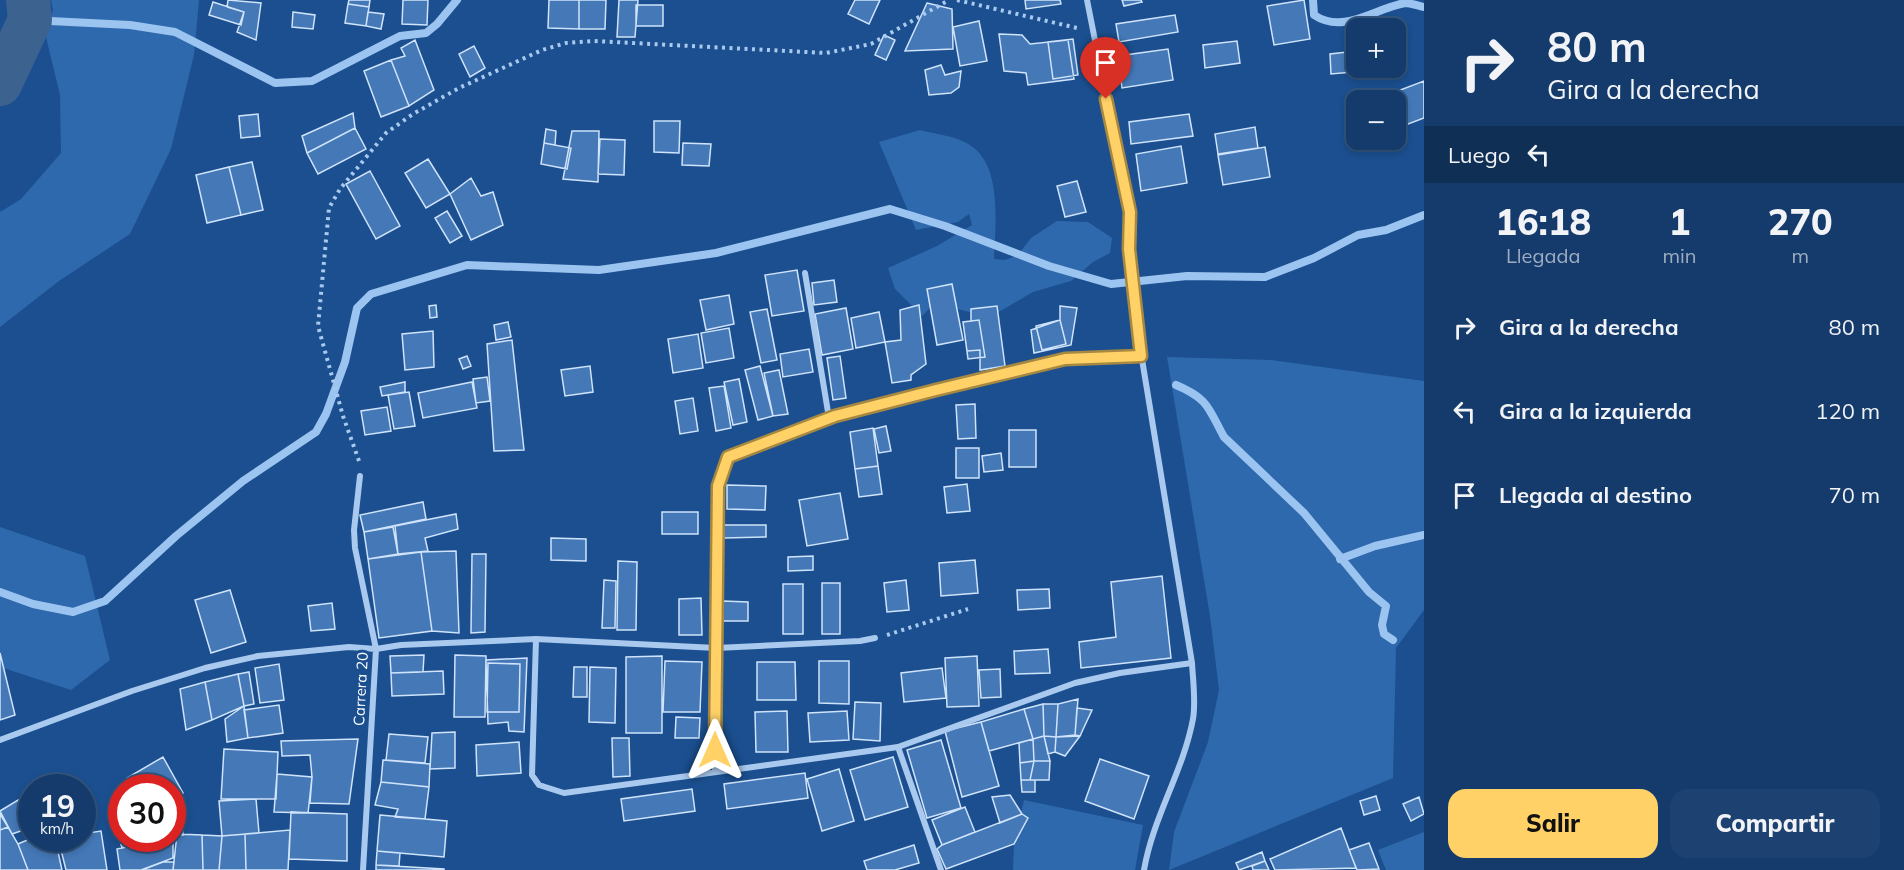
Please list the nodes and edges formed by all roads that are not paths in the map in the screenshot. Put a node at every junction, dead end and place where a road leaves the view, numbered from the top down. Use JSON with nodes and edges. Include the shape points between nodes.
{"nodes":[{"id":1,"x":1087,"y":0,"type":"edge"},
{"id":2,"x":805,"y":273,"type":"dead end"},
{"id":3,"x":1141,"y":356,"type":"junction"},
{"id":4,"x":829,"y":418,"type":"junction"},
{"id":5,"x":360,"y":476,"type":"dead end"},
{"id":6,"x":874,"y":638,"type":"road end"},
{"id":7,"x":536,"y":639,"type":"junction"},
{"id":8,"x":716,"y":648,"type":"junction"},
{"id":9,"x":376,"y":649,"type":"junction"},
{"id":10,"x":1192,"y":663,"type":"junction"},
{"id":11,"x":0,"y":741,"type":"edge"},
{"id":12,"x":898,"y":747,"type":"junction"},
{"id":13,"x":715,"y":770,"type":"junction"},
{"id":14,"x":363,"y":870,"type":"edge"},
{"id":15,"x":941,"y":870,"type":"edge"},
{"id":16,"x":1144,"y":870,"type":"edge"}],
"edges":[{"from":1,"to":3,"type":"street","via":[[1130,212],[1129,249]]},
{"from":2,"to":4,"type":"street"},
{"from":3,"to":4,"type":"street","via":[[1065,359]]},
{"from":3,"to":10,"type":"street"},
{"from":4,"to":8,"type":"street","via":[[728,457],[718,486]]},
{"from":5,"to":9,"type":"street","name":"Carrera 20","via":[[355,549]]},
{"from":6,"to":8,"type":"street"},
{"from":7,"to":8,"type":"street"},
{"from":7,"to":9,"type":"street"},
{"from":7,"to":13,"type":"street","via":[[532,775],[539,785],[564,793]]},
{"from":8,"to":13,"type":"street"},
{"from":9,"to":11,"type":"street","via":[[349,647],[258,656],[205,668]]},
{"from":9,"to":14,"type":"street","name":"Carrera 20"},
{"from":10,"to":12,"type":"street","via":[[1075,683]]},
{"from":10,"to":16,"type":"street","via":[[1194,716],[1149,842]]},
{"from":12,"to":13,"type":"street"},
{"from":12,"to":15,"type":"street"}]}
